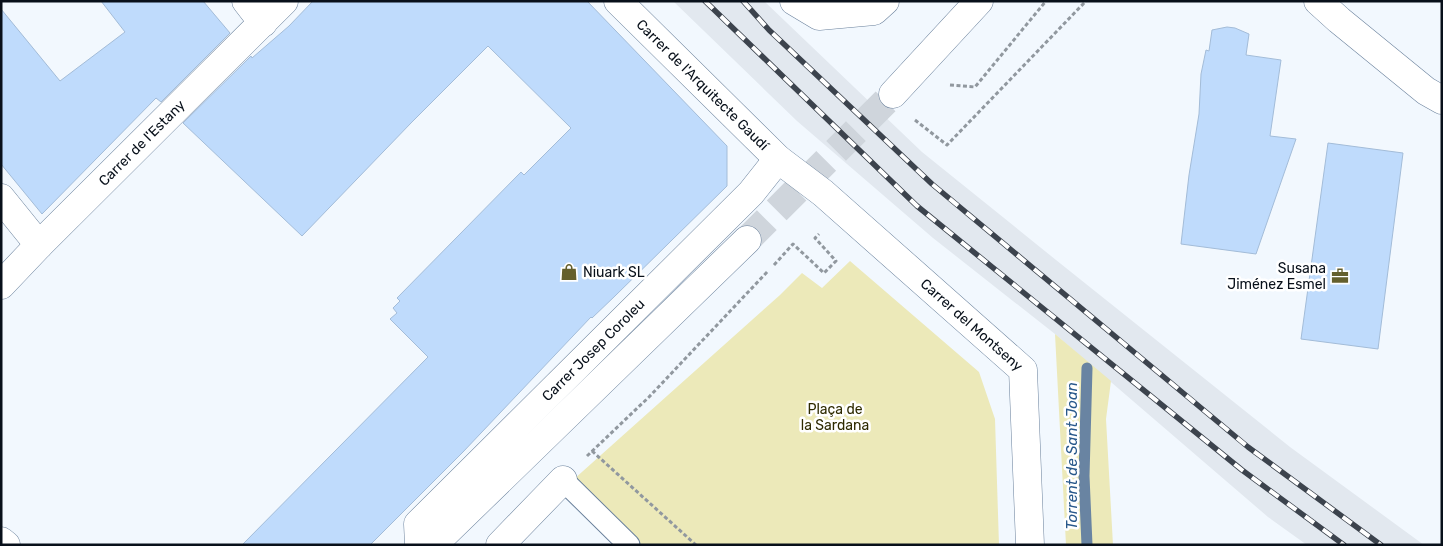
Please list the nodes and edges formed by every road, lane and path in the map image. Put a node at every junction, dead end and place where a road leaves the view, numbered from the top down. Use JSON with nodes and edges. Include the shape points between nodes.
{"nodes":[{"id":1,"x":246,"y":1,"type":"edge"},
{"id":2,"x":284,"y":1,"type":"edge"},
{"id":3,"x":618,"y":1,"type":"edge"},
{"id":4,"x":794,"y":1,"type":"edge"},
{"id":5,"x":885,"y":1,"type":"edge"},
{"id":6,"x":978,"y":1,"type":"edge"},
{"id":7,"x":1046,"y":1,"type":"edge"},
{"id":8,"x":1086,"y":1,"type":"edge"},
{"id":9,"x":1318,"y":1,"type":"edge"},
{"id":10,"x":263,"y":23,"type":"junction"},
{"id":11,"x":942,"y":84,"type":"dead end"},
{"id":12,"x":1442,"y":100,"type":"edge"},
{"id":13,"x":901,"y":104,"type":"joint"},
{"id":14,"x":783,"y":163,"type":"junction"},
{"id":15,"x":1,"y":198,"type":"edge"},
{"id":16,"x":825,"y":228,"type":"dead end"},
{"id":17,"x":747,"y":240,"type":"tunnel mouth"},
{"id":18,"x":39,"y":245,"type":"junction"},
{"id":19,"x":1,"y":285,"type":"edge"},
{"id":20,"x":564,"y":480,"type":"joint"},
{"id":21,"x":1,"y":541,"type":"edge"},
{"id":22,"x":6,"y":545,"type":"edge"},
{"id":23,"x":419,"y":545,"type":"edge"},
{"id":24,"x":434,"y":545,"type":"edge"},
{"id":25,"x":500,"y":545,"type":"edge"},
{"id":26,"x":629,"y":545,"type":"edge"},
{"id":27,"x":696,"y":545,"type":"edge"},
{"id":28,"x":1030,"y":545,"type":"edge"}],
"edges":[{"from":1,"to":10,"type":"street"},
{"from":2,"to":10,"type":"street","name":"Carrer de l'Estany"},
{"from":3,"to":14,"type":"street","name":"Carrer de l'Arquitecte Gaudí"},
{"from":4,"to":5,"type":"street","via":[[819,16],[874,11]]},
{"from":6,"to":13,"type":"street"},
{"from":7,"to":11,"type":"path","via":[[976,87]]},
{"from":8,"to":13,"type":"path","via":[[947,145]]},
{"from":9,"to":12,"type":"street","via":[[1426,91]]},
{"from":10,"to":18,"type":"street","name":"Carrer de l'Estany"},
{"from":14,"to":23,"type":"street","name":"Carrer Josep Coroleu","via":[[418,524]]},
{"from":14,"to":28,"type":"street","name":"Carrer del Montseny","via":[[823,193],[1023,370]]},
{"from":15,"to":18,"type":"street"},
{"from":16,"to":27,"type":"path","via":[[815,238],[836,261],[824,273],[793,244],[649,397],[592,451]]},
{"from":17,"to":24,"type":"street","name":"Carrer Josep Coroleu"},
{"from":18,"to":19,"type":"street","name":"Carrer de l'Estany"},
{"from":20,"to":25,"type":"street"},
{"from":20,"to":26,"type":"lane"},
{"from":21,"to":22,"type":"street"}]}
